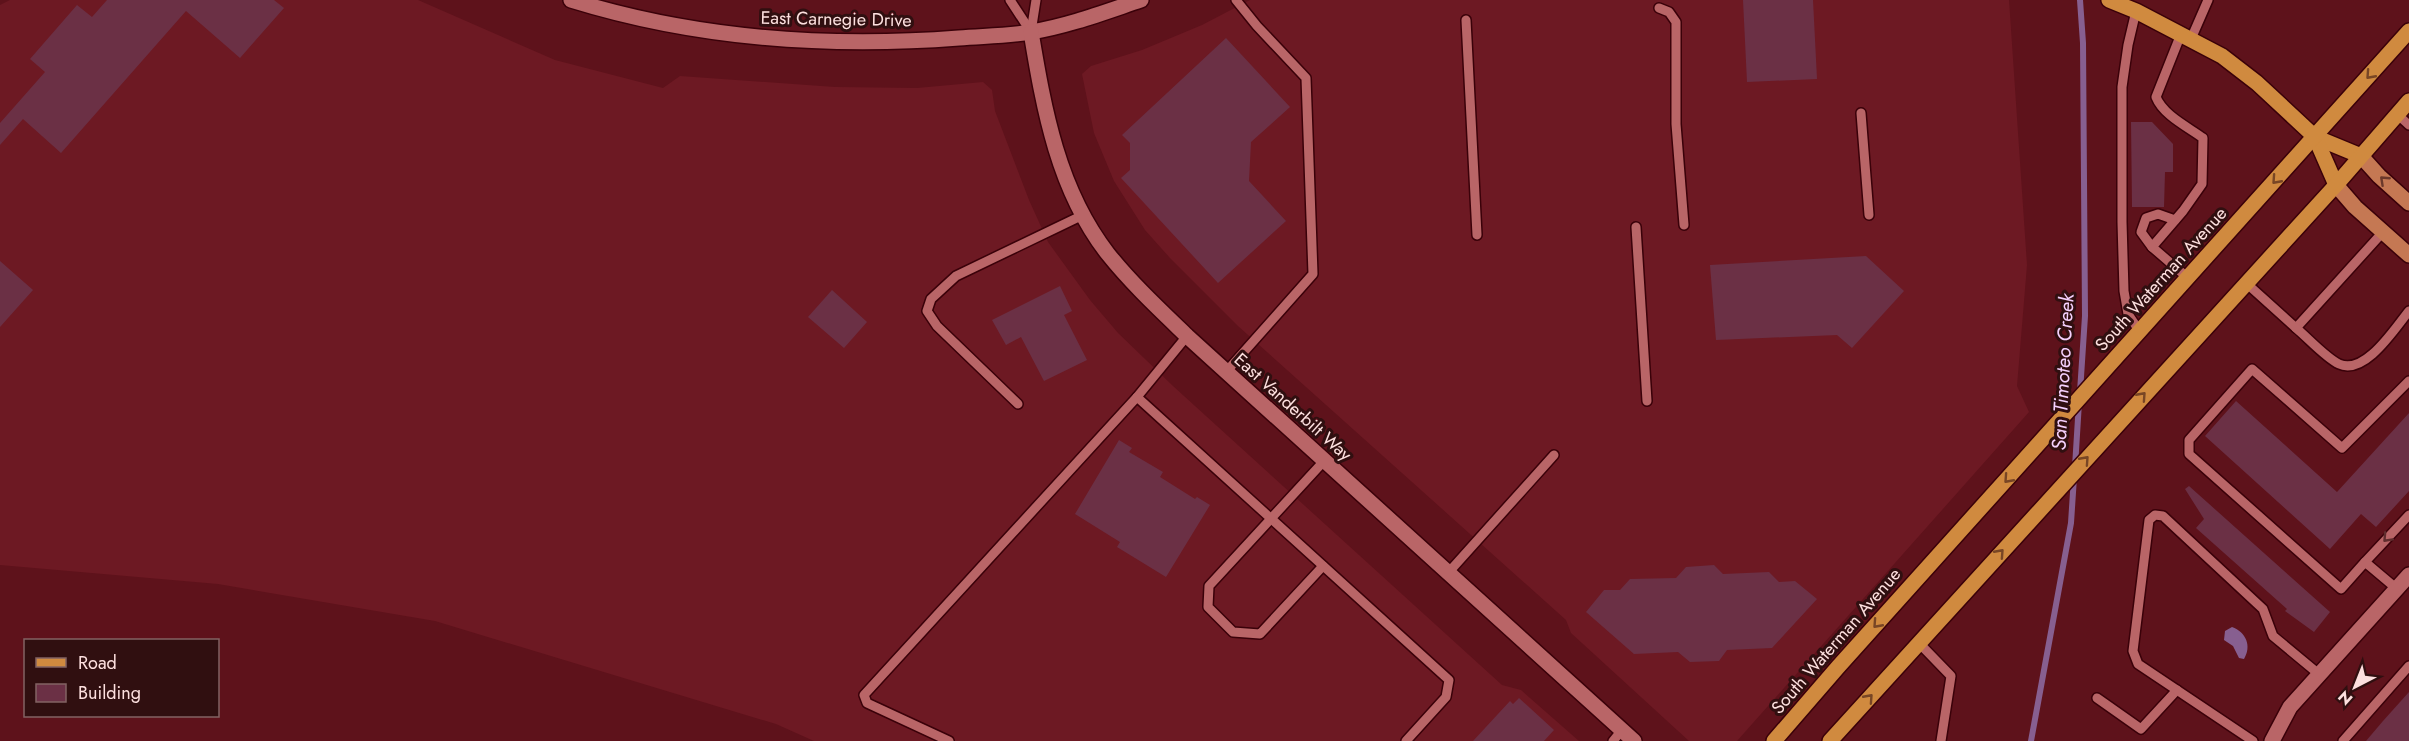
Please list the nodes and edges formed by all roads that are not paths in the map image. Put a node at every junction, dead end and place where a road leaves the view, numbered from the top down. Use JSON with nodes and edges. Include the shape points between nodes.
{"nodes":[{"id":1,"x":572,"y":0,"type":"edge"},
{"id":2,"x":1011,"y":0,"type":"edge"},
{"id":3,"x":1036,"y":0,"type":"edge"},
{"id":4,"x":1141,"y":0,"type":"edge"},
{"id":5,"x":1236,"y":0,"type":"edge"},
{"id":6,"x":2109,"y":0,"type":"edge"},
{"id":7,"x":2208,"y":0,"type":"edge"},
{"id":8,"x":1659,"y":8,"type":"dead end"},
{"id":9,"x":2136,"y":11,"type":"junction"},
{"id":10,"x":1466,"y":20,"type":"dead end"},
{"id":11,"x":2409,"y":31,"type":"edge"},
{"id":12,"x":1031,"y":32,"type":"junction"},
{"id":13,"x":2186,"y":36,"type":"junction"},
{"id":14,"x":2409,"y":102,"type":"edge"},
{"id":15,"x":1861,"y":113,"type":"dead end"},
{"id":16,"x":2397,"y":114,"type":"junction"},
{"id":17,"x":2409,"y":125,"type":"edge"},
{"id":18,"x":2315,"y":136,"type":"junction"},
{"id":19,"x":2361,"y":156,"type":"junction"},
{"id":20,"x":2336,"y":185,"type":"junction"},
{"id":21,"x":2409,"y":202,"type":"edge"},
{"id":22,"x":1083,"y":215,"type":"junction"},
{"id":23,"x":1869,"y":215,"type":"dead end"},
{"id":24,"x":2175,"y":220,"type":"junction"},
{"id":25,"x":1684,"y":225,"type":"dead end"},
{"id":26,"x":1636,"y":227,"type":"dead end"},
{"id":27,"x":2383,"y":232,"type":"junction"},
{"id":28,"x":1478,"y":235,"type":"dead end"},
{"id":29,"x":2152,"y":247,"type":"junction"},
{"id":30,"x":2409,"y":255,"type":"edge"},
{"id":31,"x":2188,"y":278,"type":"junction"},
{"id":32,"x":2245,"y":282,"type":"junction"},
{"id":33,"x":2409,"y":311,"type":"edge"},
{"id":34,"x":2296,"y":328,"type":"junction"},
{"id":35,"x":2140,"y":332,"type":"junction"},
{"id":36,"x":1187,"y":336,"type":"junction"},
{"id":37,"x":1226,"y":372,"type":"junction"},
{"id":38,"x":2409,"y":381,"type":"edge"},
{"id":39,"x":1137,"y":397,"type":"junction"},
{"id":40,"x":1647,"y":401,"type":"dead end"},
{"id":41,"x":1018,"y":404,"type":"dead end"},
{"id":42,"x":1554,"y":455,"type":"dead end"},
{"id":43,"x":1324,"y":461,"type":"junction"},
{"id":44,"x":2409,"y":515,"type":"edge"},
{"id":45,"x":1270,"y":518,"type":"junction"},
{"id":46,"x":2365,"y":562,"type":"junction"},
{"id":47,"x":1323,"y":566,"type":"junction"},
{"id":48,"x":1448,"y":573,"type":"junction"},
{"id":49,"x":2409,"y":575,"type":"edge"},
{"id":50,"x":2397,"y":589,"type":"junction"},
{"id":51,"x":1919,"y":642,"type":"junction"},
{"id":52,"x":2409,"y":666,"type":"edge"},
{"id":53,"x":2320,"y":675,"type":"junction"},
{"id":54,"x":2176,"y":690,"type":"junction"},
{"id":55,"x":2097,"y":698,"type":"dead end"},
{"id":56,"x":1618,"y":735,"type":"edge"},
{"id":57,"x":949,"y":741,"type":"edge"},
{"id":58,"x":1406,"y":741,"type":"edge"},
{"id":59,"x":1634,"y":741,"type":"edge"},
{"id":60,"x":1774,"y":741,"type":"edge"},
{"id":61,"x":1830,"y":741,"type":"edge"},
{"id":62,"x":1941,"y":741,"type":"edge"},
{"id":63,"x":2253,"y":741,"type":"edge"},
{"id":64,"x":2272,"y":741,"type":"edge"},
{"id":65,"x":2343,"y":741,"type":"edge"}],
"edges":[{"from":1,"to":12,"type":"street","name":"East Carnegie Drive","via":[[740,36],[819,42],[898,42]]},
{"from":2,"to":12,"type":"lane"},
{"from":3,"to":12,"type":"lane"},
{"from":4,"to":12,"type":"street","name":"East Carnegie Drive"},
{"from":5,"to":37,"type":"lane","via":[[1306,78],[1313,274]]},
{"from":6,"to":9,"type":"main road"},
{"from":7,"to":13,"type":"lane"},
{"from":8,"to":25,"type":"lane","via":[[1669,12],[1676,22],[1676,124]]},
{"from":9,"to":13,"type":"main road"},
{"from":9,"to":35,"type":"lane","via":[[2122,87],[2122,222],[2124,291],[2128,314]]},
{"from":10,"to":28,"type":"lane"},
{"from":11,"to":18,"type":"main road","name":"South Waterman Avenue","one_way":true},
{"from":12,"to":22,"type":"street","name":"East Vanderbilt Way","via":[[1045,113],[1057,154]]},
{"from":13,"to":18,"type":"main road","via":[[2248,76]]},
{"from":13,"to":24,"type":"lane","via":[[2156,97],[2167,112],[2203,138],[2202,184]]},
{"from":14,"to":16,"type":"main road"},
{"from":15,"to":23,"type":"lane"},
{"from":16,"to":17,"type":"lane"},
{"from":16,"to":19,"type":"main road"},
{"from":18,"to":19,"type":"main road"},
{"from":18,"to":20,"type":"main road"},
{"from":18,"to":31,"type":"main road","name":"South Waterman Avenue","one_way":true},
{"from":19,"to":20,"type":"main road"},
{"from":21,"to":19,"type":"main road","one_way":true},
{"from":20,"to":27,"type":"main road"},
{"from":20,"to":32,"type":"main road"},
{"from":22,"to":36,"type":"street","name":"East Vanderbilt Way","via":[[1107,252]]},
{"from":22,"to":41,"type":"lane","via":[[956,276],[931,299],[927,311],[937,326]]},
{"from":24,"to":29,"type":"lane"},
{"from":24,"to":29,"type":"lane","via":[[2158,214],[2146,218],[2141,232]]},
{"from":26,"to":40,"type":"lane"},
{"from":27,"to":30,"type":"main road"},
{"from":27,"to":34,"type":"lane"},
{"from":29,"to":31,"type":"lane"},
{"from":31,"to":35,"type":"main road","name":"South Waterman Avenue"},
{"from":32,"to":34,"type":"lane"},
{"from":51,"to":32,"type":"main road","one_way":true},
{"from":33,"to":34,"type":"lane","via":[[2371,358],[2349,366],[2339,364]]},
{"from":35,"to":60,"type":"main road","name":"South Waterman Avenue","one_way":true},
{"from":36,"to":37,"type":"street","name":"East Vanderbilt Way"},
{"from":36,"to":39,"type":"lane"},
{"from":37,"to":43,"type":"street","name":"East Vanderbilt Way"},
{"from":38,"to":46,"type":"lane","via":[[2342,448],[2252,369],[2189,440],[2189,454],[2341,590]]},
{"from":39,"to":45,"type":"lane"},
{"from":39,"to":57,"type":"lane","via":[[864,695],[867,703]]},
{"from":42,"to":48,"type":"lane"},
{"from":43,"to":45,"type":"lane"},
{"from":43,"to":48,"type":"street","name":"East Vanderbilt Way"},
{"from":44,"to":46,"type":"lane","one_way":true},
{"from":45,"to":47,"type":"lane"},
{"from":45,"to":47,"type":"lane","via":[[1209,586],[1208,607],[1233,632],[1260,634]]},
{"from":46,"to":50,"type":"lane"},
{"from":47,"to":58,"type":"lane","via":[[1449,680],[1446,697]]},
{"from":48,"to":56,"type":"street","name":"East Vanderbilt Way"},
{"from":49,"to":50,"type":"street"},
{"from":50,"to":53,"type":"street"},
{"from":61,"to":51,"type":"main road","one_way":true},
{"from":51,"to":62,"type":"lane","via":[[1951,676]]},
{"from":52,"to":65,"type":"lane"},
{"from":53,"to":54,"type":"lane","via":[[2273,636],[2263,609],[2163,516],[2155,515],[2149,520],[2133,651],[2138,664]]},
{"from":53,"to":64,"type":"street","via":[[2290,707]]},
{"from":54,"to":55,"type":"lane","via":[[2141,729]]},
{"from":54,"to":63,"type":"lane"},
{"from":56,"to":59,"type":"street","name":"East Vanderbilt Way"}]}
